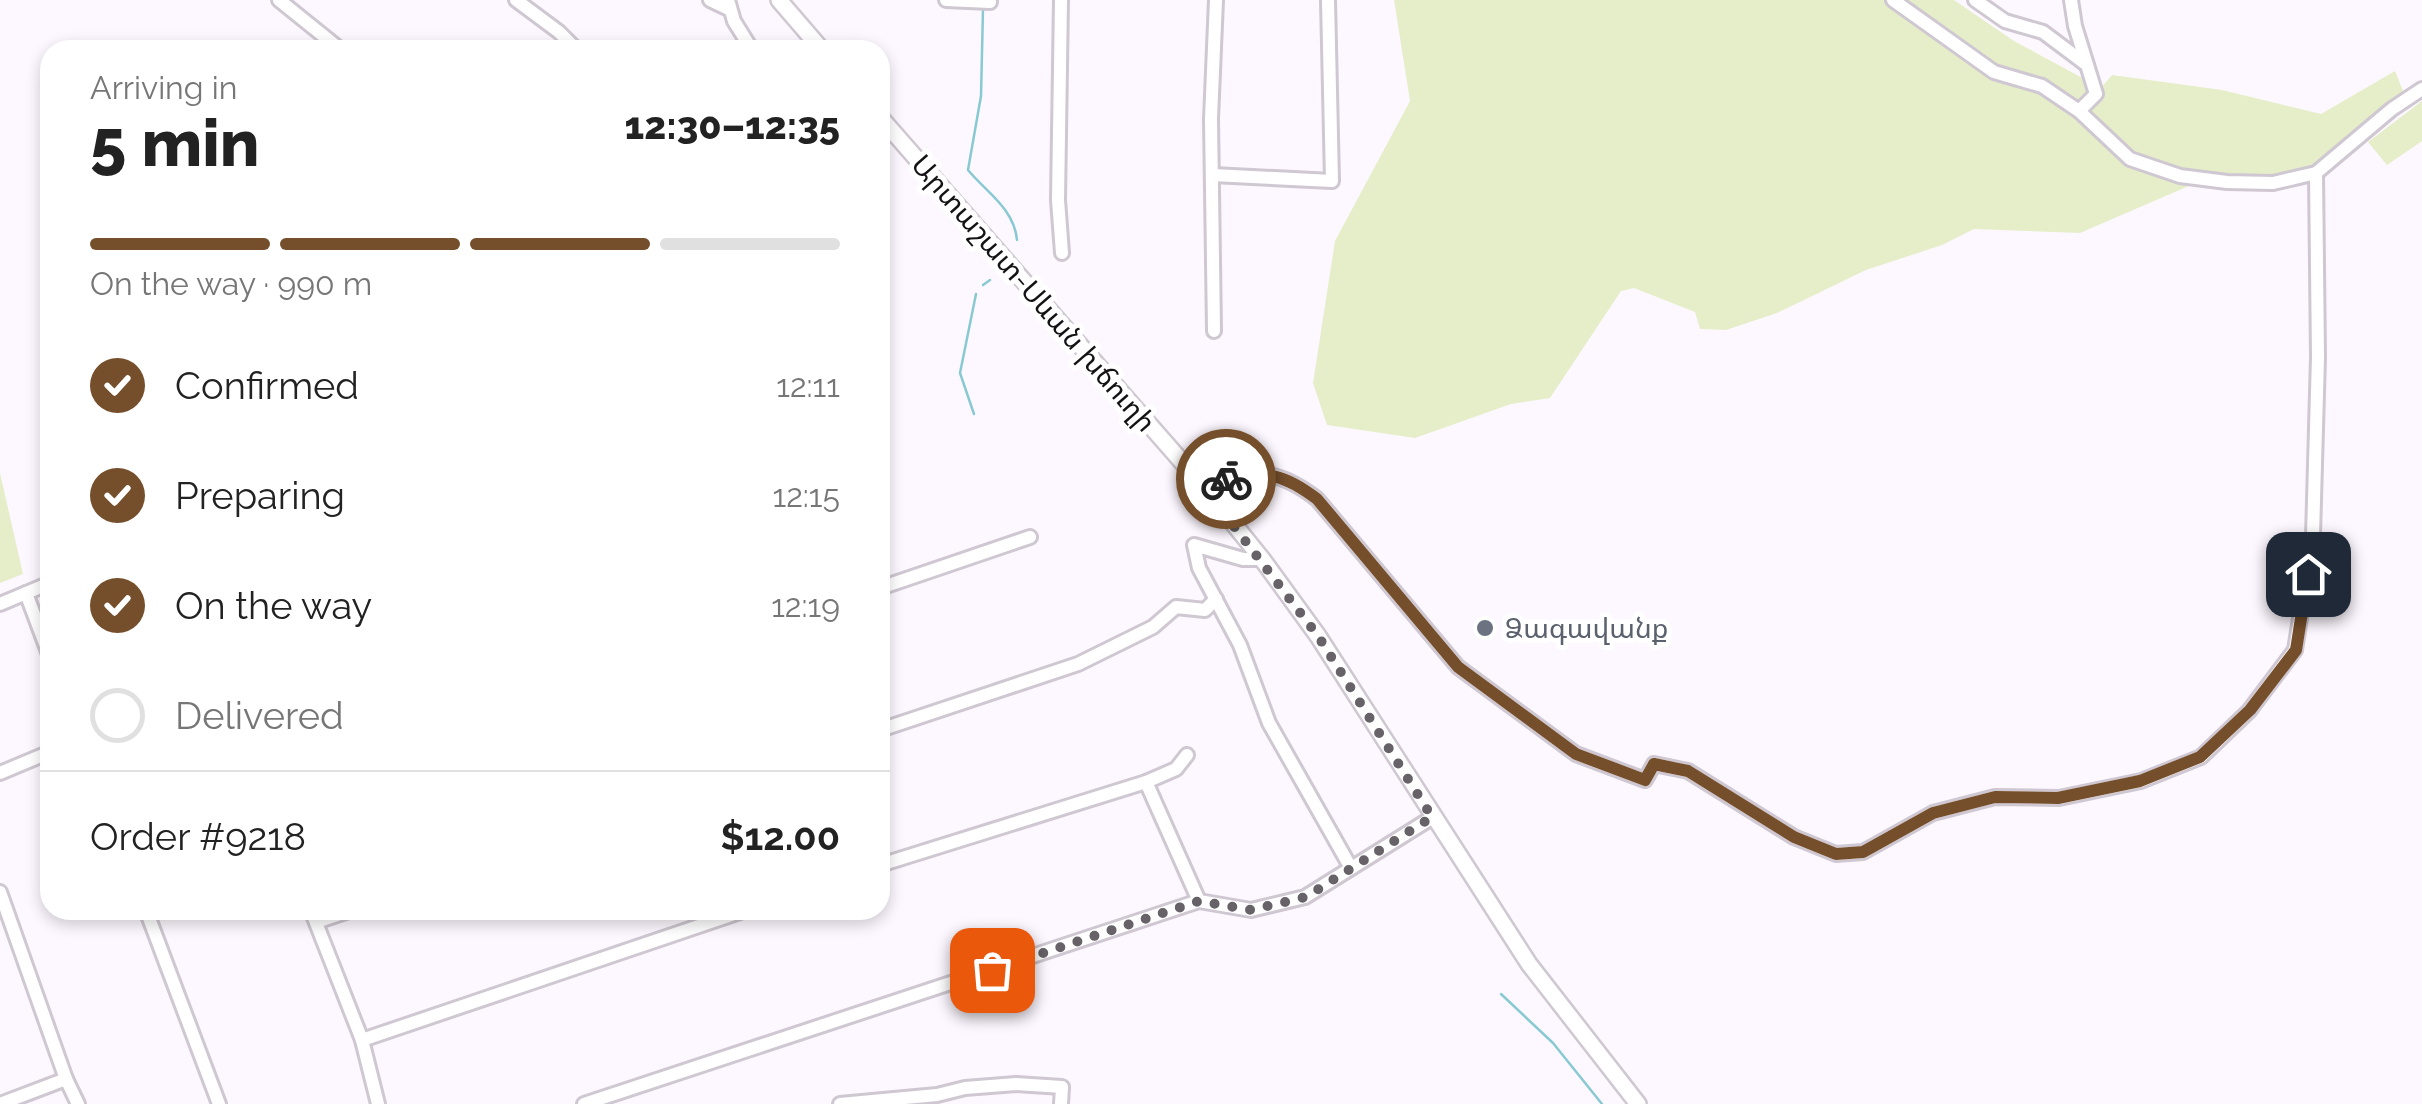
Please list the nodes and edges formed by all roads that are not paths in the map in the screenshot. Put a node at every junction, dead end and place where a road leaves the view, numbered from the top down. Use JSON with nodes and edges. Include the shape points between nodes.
{"nodes":[{"id":1,"x":279,"y":0,"type":"edge"},
{"id":2,"x":516,"y":0,"type":"edge"},
{"id":3,"x":710,"y":0,"type":"edge"},
{"id":4,"x":779,"y":0,"type":"edge"},
{"id":5,"x":950,"y":0,"type":"edge"},
{"id":6,"x":1060,"y":0,"type":"edge"},
{"id":7,"x":1216,"y":0,"type":"edge"},
{"id":8,"x":1328,"y":0,"type":"edge"},
{"id":9,"x":1893,"y":0,"type":"edge"},
{"id":10,"x":1975,"y":0,"type":"edge"},
{"id":11,"x":2071,"y":0,"type":"edge"},
{"id":12,"x":990,"y":2,"type":"edge"},
{"id":13,"x":729,"y":4,"type":"edge"},
{"id":14,"x":329,"y":40,"type":"edge"},
{"id":15,"x":567,"y":40,"type":"edge"},
{"id":16,"x":747,"y":40,"type":"edge"},
{"id":17,"x":813,"y":40,"type":"edge"},
{"id":18,"x":2088,"y":65,"type":"junction"},
{"id":19,"x":2422,"y":90,"type":"edge"},
{"id":20,"x":2079,"y":111,"type":"junction"},
{"id":21,"x":890,"y":128,"type":"edge"},
{"id":22,"x":2316,"y":174,"type":"junction"},
{"id":23,"x":1213,"y":175,"type":"junction"},
{"id":24,"x":1062,"y":253,"type":"dead end"},
{"id":25,"x":1214,"y":331,"type":"dead end"},
{"id":26,"x":1204,"y":487,"type":"junction"},
{"id":27,"x":1030,"y":537,"type":"dead end"},
{"id":28,"x":1262,"y":559,"type":"junction"},
{"id":29,"x":890,"y":585,"type":"edge"},
{"id":30,"x":40,"y":587,"type":"edge"},
{"id":31,"x":26,"y":593,"type":"junction"},
{"id":32,"x":1216,"y":599,"type":"junction"},
{"id":33,"x":0,"y":604,"type":"edge"},
{"id":34,"x":40,"y":630,"type":"edge"},
{"id":35,"x":890,"y":727,"type":"edge"},
{"id":36,"x":1186,"y":755,"type":"dead end"},
{"id":37,"x":40,"y":756,"type":"edge"},
{"id":38,"x":0,"y":773,"type":"edge"},
{"id":39,"x":1146,"y":782,"type":"junction"},
{"id":40,"x":1432,"y":817,"type":"junction"},
{"id":41,"x":890,"y":862,"type":"edge"},
{"id":42,"x":1351,"y":868,"type":"junction"},
{"id":43,"x":0,"y":892,"type":"edge"},
{"id":44,"x":1199,"y":901,"type":"junction"},
{"id":45,"x":150,"y":920,"type":"edge"},
{"id":46,"x":315,"y":920,"type":"edge"},
{"id":47,"x":716,"y":920,"type":"edge"},
{"id":48,"x":362,"y":1040,"type":"junction"},
{"id":49,"x":66,"y":1078,"type":"junction"},
{"id":50,"x":0,"y":1104,"type":"edge"},
{"id":51,"x":78,"y":1104,"type":"edge"},
{"id":52,"x":219,"y":1104,"type":"edge"},
{"id":53,"x":378,"y":1104,"type":"edge"},
{"id":54,"x":584,"y":1104,"type":"edge"},
{"id":55,"x":840,"y":1104,"type":"edge"},
{"id":56,"x":1061,"y":1104,"type":"edge"},
{"id":57,"x":1638,"y":1104,"type":"edge"}],
"edges":[{"from":1,"to":14,"type":"street"},
{"from":2,"to":15,"type":"street"},
{"from":3,"to":13,"type":"street"},
{"from":4,"to":17,"type":"main road"},
{"from":5,"to":12,"type":"street"},
{"from":6,"to":24,"type":"street"},
{"from":7,"to":23,"type":"street"},
{"from":8,"to":23,"type":"street","via":[[1332,181]]},
{"from":9,"to":20,"type":"street","via":[[1994,72],[2042,86]]},
{"from":10,"to":18,"type":"street","via":[[2004,21],[2043,32]]},
{"from":11,"to":18,"type":"street"},
{"from":13,"to":16,"type":"street"},
{"from":18,"to":20,"type":"street","via":[[2096,94]]},
{"from":19,"to":22,"type":"street"},
{"from":20,"to":22,"type":"street","via":[[2130,159],[2180,176],[2273,184]]},
{"from":21,"to":26,"type":"main road","name":"Արտաշատ-Սևան խճուղի"},
{"from":22,"to":26,"type":"street","via":[[2314,536],[2296,650],[2250,710],[2200,757],[2140,781],[2058,798],[1995,797],[1933,813],[1863,852],[1836,854],[1794,837],[1688,771],[1654,764],[1645,780],[1576,754],[1458,667],[1317,499],[1293,481],[1267,474]]},
{"from":23,"to":25,"type":"street"},
{"from":26,"to":28,"type":"main road","name":"Արտաշատ-Սևան խճուղի"},
{"from":27,"to":29,"type":"street"},
{"from":28,"to":32,"type":"street","via":[[1194,545]]},
{"from":28,"to":40,"type":"main road","name":"Արտաշատ-Սևան խճուղի"},
{"from":30,"to":31,"type":"street"},
{"from":31,"to":33,"type":"street"},
{"from":31,"to":34,"type":"street"},
{"from":32,"to":35,"type":"street","via":[[1205,610],[1176,607],[1152,627],[1078,664]]},
{"from":32,"to":42,"type":"street","via":[[1268,723]]},
{"from":36,"to":39,"type":"street","via":[[1176,769]]},
{"from":37,"to":38,"type":"street"},
{"from":39,"to":41,"type":"street"},
{"from":39,"to":44,"type":"street"},
{"from":40,"to":42,"type":"street"},
{"from":40,"to":57,"type":"main road","name":"Արտաշատ-Սևան խճուղի","via":[[1529,964]]},
{"from":42,"to":44,"type":"street","via":[[1306,897],[1251,910]]},
{"from":43,"to":49,"type":"street"},
{"from":44,"to":54,"type":"street"},
{"from":45,"to":52,"type":"street"},
{"from":46,"to":48,"type":"street"},
{"from":47,"to":48,"type":"street"},
{"from":48,"to":53,"type":"street"},
{"from":49,"to":50,"type":"street"},
{"from":49,"to":51,"type":"street"},
{"from":55,"to":56,"type":"street","via":[[1016,1084],[1062,1088]]}]}
